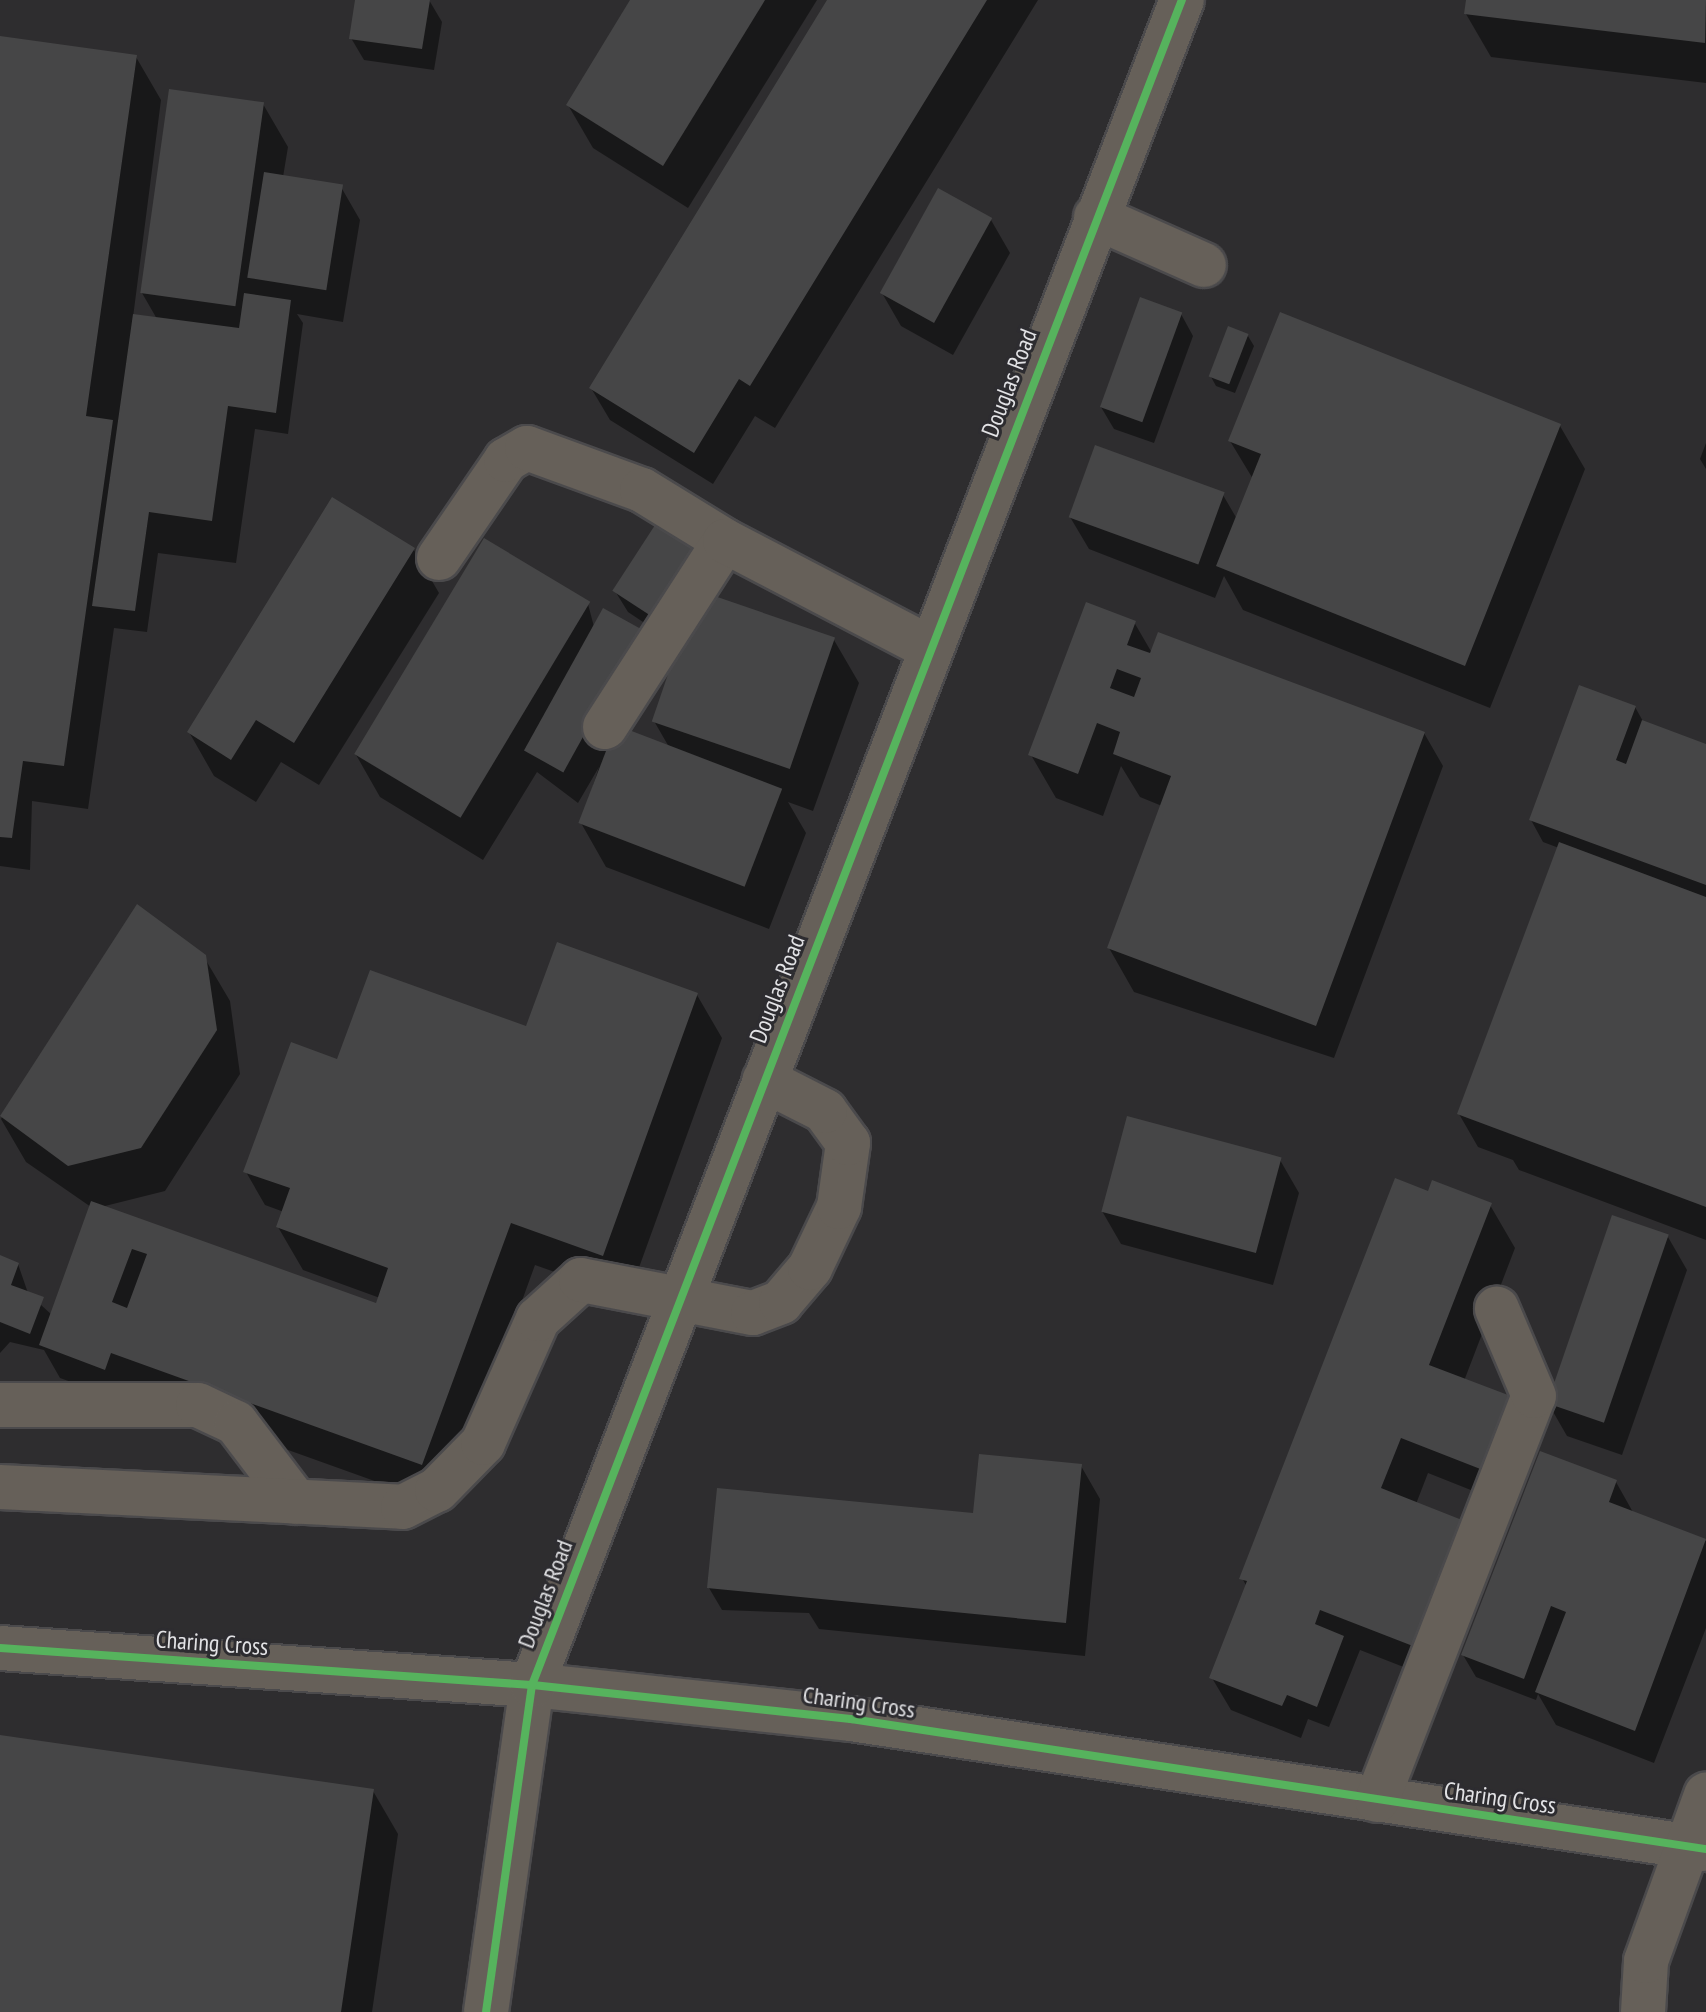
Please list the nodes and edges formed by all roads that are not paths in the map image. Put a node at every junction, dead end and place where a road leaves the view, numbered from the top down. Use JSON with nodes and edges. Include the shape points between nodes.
{"nodes":[{"id":1,"x":1182,"y":0,"type":"edge"},
{"id":2,"x":1096,"y":217,"type":"junction"},
{"id":3,"x":1204,"y":265,"type":"dead end"},
{"id":4,"x":725,"y":541,"type":"junction"},
{"id":5,"x":439,"y":558,"type":"dead end"},
{"id":6,"x":928,"y":647,"type":"junction"},
{"id":7,"x":605,"y":727,"type":"dead end"},
{"id":8,"x":764,"y":1080,"type":"junction"},
{"id":9,"x":677,"y":1299,"type":"junction"},
{"id":10,"x":1497,"y":1309,"type":"dead end"},
{"id":11,"x":0,"y":1405,"type":"edge"},
{"id":12,"x":0,"y":1487,"type":"edge"},
{"id":13,"x":296,"y":1502,"type":"junction"},
{"id":14,"x":0,"y":1648,"type":"edge"},
{"id":15,"x":532,"y":1685,"type":"junction"},
{"id":16,"x":1706,"y":1795,"type":"edge"},
{"id":17,"x":1377,"y":1800,"type":"junction"},
{"id":18,"x":1696,"y":1847,"type":"edge"},
{"id":19,"x":486,"y":2012,"type":"edge"},
{"id":20,"x":1643,"y":2012,"type":"edge"}],
"edges":[{"from":1,"to":2,"type":"street","name":"Douglas Road"},
{"from":2,"to":3,"type":"street"},
{"from":2,"to":6,"type":"street","name":"Douglas Road"},
{"from":4,"to":5,"type":"street","via":[[642,490],[527,448],[506,460]]},
{"from":4,"to":6,"type":"street"},
{"from":4,"to":7,"type":"street"},
{"from":6,"to":8,"type":"street","name":"Douglas Road"},
{"from":8,"to":9,"type":"street","name":"Douglas Road"},
{"from":8,"to":9,"type":"street","via":[[825,1111],[848,1143],[839,1207],[810,1268],[781,1302],[753,1313]]},
{"from":9,"to":13,"type":"street","via":[[581,1280],[538,1319],[483,1443],[437,1490],[403,1507]]},
{"from":9,"to":15,"type":"street","name":"Douglas Road"},
{"from":10,"to":17,"type":"street","via":[[1534,1396]]},
{"from":11,"to":13,"type":"street","via":[[198,1405],[236,1423]]},
{"from":12,"to":13,"type":"street"},
{"from":14,"to":15,"type":"street","name":"Charing Cross"},
{"from":15,"to":17,"type":"street","name":"Charing Cross","via":[[851,1719]]},
{"from":15,"to":19,"type":"street","name":"Douglas Road"},
{"from":16,"to":18,"type":"street"},
{"from":17,"to":18,"type":"street","name":"Charing Cross"},
{"from":18,"to":20,"type":"street","via":[[1646,1961]]}]}
